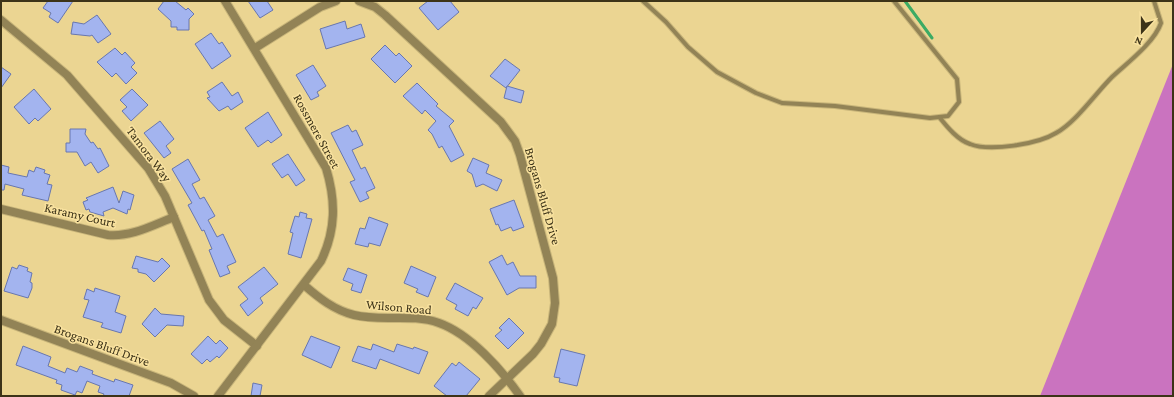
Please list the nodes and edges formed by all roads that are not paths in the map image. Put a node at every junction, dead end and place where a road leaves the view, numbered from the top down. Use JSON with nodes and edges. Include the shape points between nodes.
{"nodes":[{"id":1,"x":225,"y":1,"type":"edge"},
{"id":2,"x":336,"y":1,"type":"edge"},
{"id":3,"x":359,"y":1,"type":"edge"},
{"id":4,"x":643,"y":1,"type":"edge"},
{"id":5,"x":894,"y":1,"type":"edge"},
{"id":6,"x":1154,"y":1,"type":"edge"},
{"id":7,"x":1,"y":20,"type":"edge"},
{"id":8,"x":254,"y":48,"type":"junction"},
{"id":9,"x":940,"y":118,"type":"junction"},
{"id":10,"x":1,"y":209,"type":"edge"},
{"id":11,"x":174,"y":217,"type":"junction"},
{"id":12,"x":304,"y":286,"type":"junction"},
{"id":13,"x":1,"y":320,"type":"edge"},
{"id":14,"x":257,"y":346,"type":"junction"},
{"id":15,"x":507,"y":380,"type":"junction"},
{"id":16,"x":194,"y":396,"type":"edge"},
{"id":17,"x":218,"y":396,"type":"edge"},
{"id":18,"x":489,"y":396,"type":"edge"},
{"id":19,"x":520,"y":396,"type":"edge"}],
"edges":[{"from":1,"to":8,"type":"street","name":"Rossmere Street"},
{"from":2,"to":8,"type":"street","via":[[320,7]]},
{"from":3,"to":15,"type":"street","name":"Brogans Bluff Drive","via":[[375,7],[385,15],[490,110],[515,142],[553,278],[555,303],[552,324],[541,344]]},
{"from":4,"to":9,"type":"lane","via":[[688,47],[717,72],[782,103],[835,106]]},
{"from":5,"to":9,"type":"lane","via":[[957,79],[959,102],[948,116]]},
{"from":6,"to":9,"type":"lane","via":[[1161,23],[1158,30],[1056,134],[1042,140],[1016,145],[978,146],[961,139]]},
{"from":7,"to":11,"type":"street","name":"Tamora Way","via":[[83,92],[148,168],[160,186]]},
{"from":8,"to":12,"type":"street","name":"Rossmere Street","via":[[317,151],[331,184],[334,214],[330,240],[321,261]]},
{"from":10,"to":11,"type":"street","name":"Karamy Court","via":[[114,236],[130,234]]},
{"from":11,"to":14,"type":"street","name":"Tamora Way","via":[[215,310]]},
{"from":12,"to":14,"type":"street","name":"Rossmere Street"},
{"from":12,"to":15,"type":"street","name":"Wilson Road","via":[[324,302],[353,315],[418,318],[448,326],[475,345]]},
{"from":13,"to":16,"type":"street","name":"Brogans Bluff Drive","via":[[171,383]]},
{"from":14,"to":17,"type":"street","name":"Rossmere Street"},
{"from":15,"to":18,"type":"street","name":"Brogans Bluff Drive"},
{"from":15,"to":19,"type":"street","name":"Wilson Road"}]}
